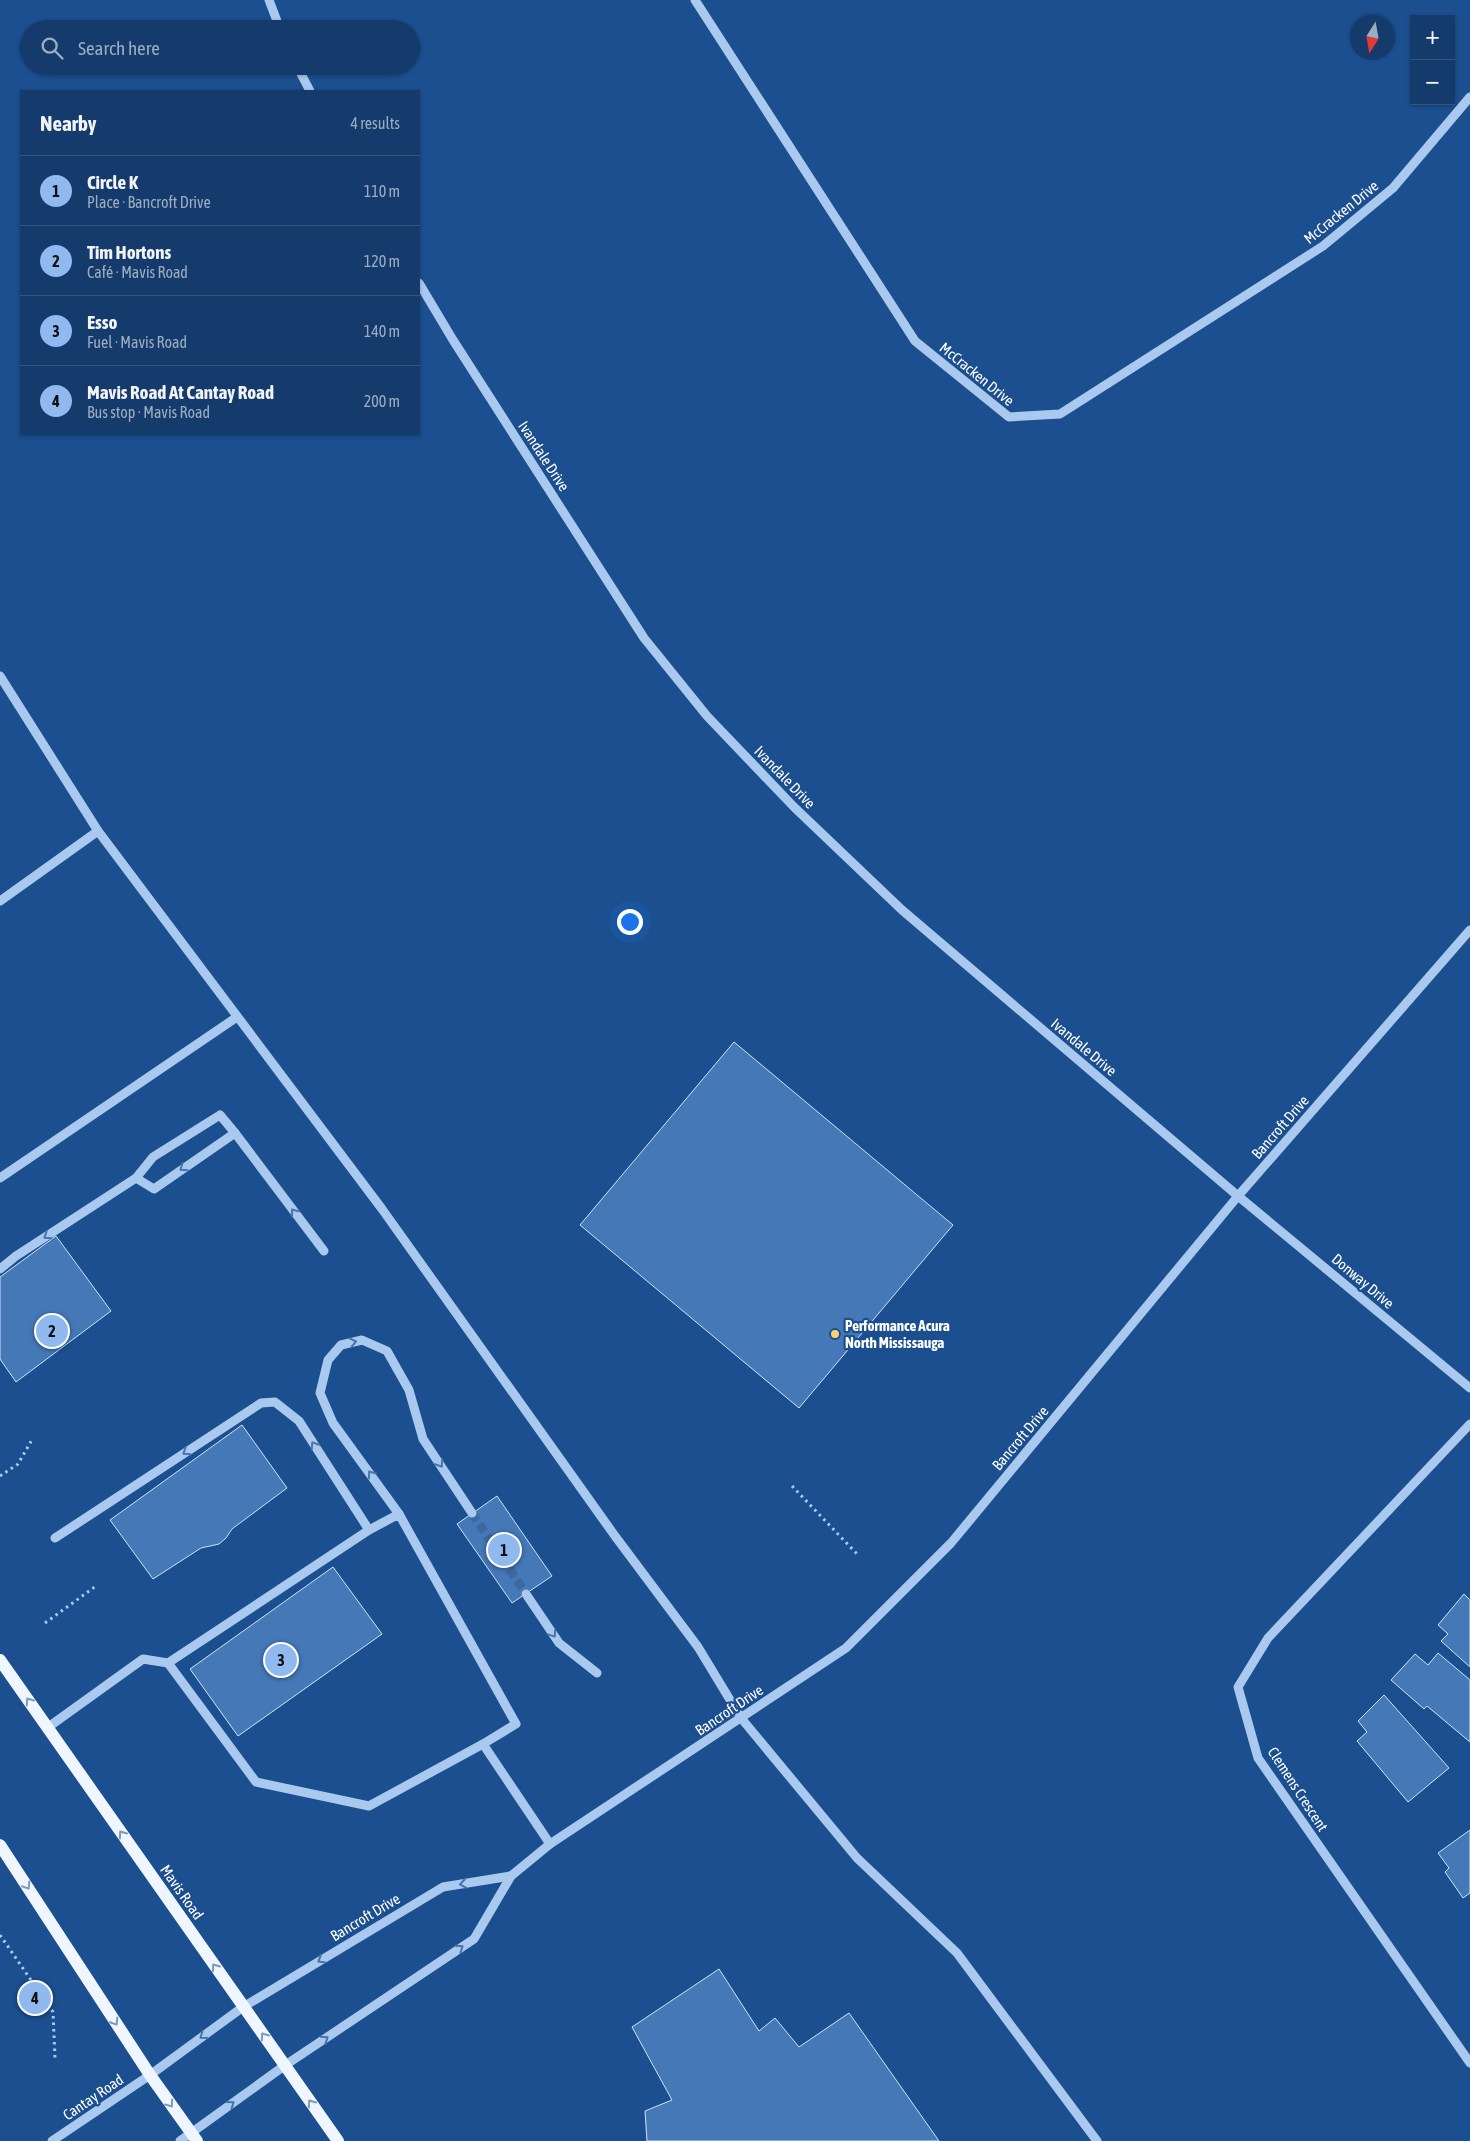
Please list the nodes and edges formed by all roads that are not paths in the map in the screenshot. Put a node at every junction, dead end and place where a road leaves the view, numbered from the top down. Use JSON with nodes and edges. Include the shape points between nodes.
{"nodes":[{"id":1,"x":269,"y":0,"type":"edge"},
{"id":2,"x":695,"y":0,"type":"edge"},
{"id":3,"x":277,"y":20,"type":"edge"},
{"id":4,"x":302,"y":75,"type":"edge"},
{"id":5,"x":310,"y":90,"type":"edge"},
{"id":6,"x":1470,"y":97,"type":"edge"},
{"id":7,"x":420,"y":285,"type":"edge"},
{"id":8,"x":0,"y":676,"type":"edge"},
{"id":9,"x":98,"y":831,"type":"junction"},
{"id":10,"x":0,"y":901,"type":"edge"},
{"id":11,"x":1470,"y":930,"type":"edge"},
{"id":12,"x":237,"y":1017,"type":"junction"},
{"id":13,"x":235,"y":1132,"type":"junction"},
{"id":14,"x":0,"y":1178,"type":"edge"},
{"id":15,"x":136,"y":1178,"type":"junction"},
{"id":16,"x":1238,"y":1196,"type":"junction"},
{"id":17,"x":324,"y":1251,"type":"dead end"},
{"id":18,"x":0,"y":1269,"type":"edge"},
{"id":19,"x":1470,"y":1388,"type":"edge"},
{"id":20,"x":1470,"y":1424,"type":"edge"},
{"id":21,"x":472,"y":1513,"type":"tunnel mouth"},
{"id":22,"x":400,"y":1514,"type":"junction"},
{"id":23,"x":369,"y":1530,"type":"junction"},
{"id":24,"x":55,"y":1538,"type":"dead end"},
{"id":25,"x":526,"y":1594,"type":"tunnel mouth"},
{"id":26,"x":0,"y":1660,"type":"edge"},
{"id":27,"x":168,"y":1663,"type":"junction"},
{"id":28,"x":597,"y":1673,"type":"dead end"},
{"id":29,"x":741,"y":1718,"type":"junction"},
{"id":30,"x":48,"y":1728,"type":"junction"},
{"id":31,"x":484,"y":1744,"type":"junction"},
{"id":32,"x":550,"y":1844,"type":"junction"},
{"id":33,"x":0,"y":1845,"type":"edge"},
{"id":34,"x":511,"y":1876,"type":"junction"},
{"id":35,"x":243,"y":2007,"type":"junction"},
{"id":36,"x":1470,"y":2063,"type":"edge"},
{"id":37,"x":284,"y":2066,"type":"junction"},
{"id":38,"x":150,"y":2075,"type":"junction"},
{"id":39,"x":194,"y":2137,"type":"edge"},
{"id":40,"x":52,"y":2141,"type":"edge"},
{"id":41,"x":180,"y":2141,"type":"edge"},
{"id":42,"x":338,"y":2141,"type":"edge"},
{"id":43,"x":1098,"y":2141,"type":"edge"}],
"edges":[{"from":1,"to":3,"type":"street"},
{"from":2,"to":6,"type":"street","name":"McCracken Drive","via":[[915,341],[1009,417],[1060,414],[1323,246],[1393,188]]},
{"from":4,"to":5,"type":"street"},
{"from":7,"to":16,"type":"street","name":"Ivandale Drive","via":[[452,340],[644,638],[707,716],[794,807],[902,910]]},
{"from":8,"to":9,"type":"street"},
{"from":9,"to":10,"type":"street"},
{"from":9,"to":12,"type":"street"},
{"from":11,"to":16,"type":"street","name":"Bancroft Drive"},
{"from":12,"to":14,"type":"street"},
{"from":12,"to":29,"type":"street","via":[[382,1209],[698,1647]]},
{"from":13,"to":15,"type":"street","one_way":true,"via":[[154,1189]]},
{"from":13,"to":15,"type":"street","via":[[220,1115],[153,1157]]},
{"from":17,"to":13,"type":"street","one_way":true},
{"from":15,"to":18,"type":"street","one_way":true},
{"from":16,"to":19,"type":"street","name":"Donway Drive"},
{"from":16,"to":29,"type":"street","name":"Bancroft Drive","via":[[951,1543],[846,1648]]},
{"from":20,"to":36,"type":"street","name":"Clemens Crescent","via":[[1268,1638],[1238,1687],[1258,1758]]},
{"from":22,"to":21,"type":"street","one_way":true,"via":[[333,1423],[320,1394],[328,1360],[341,1345],[362,1340],[387,1351],[409,1390],[423,1439]]},
{"from":22,"to":23,"type":"street"},
{"from":22,"to":31,"type":"street","via":[[516,1724]]},
{"from":23,"to":24,"type":"street","one_way":true,"via":[[300,1421],[275,1402],[261,1403]]},
{"from":23,"to":27,"type":"street"},
{"from":25,"to":28,"type":"street","one_way":true,"via":[[559,1643]]},
{"from":30,"to":26,"type":"main road","name":"Mavis Road","one_way":true},
{"from":27,"to":30,"type":"street","via":[[143,1659]]},
{"from":27,"to":31,"type":"street","via":[[256,1782],[369,1806]]},
{"from":29,"to":32,"type":"street","name":"Bancroft Drive"},
{"from":29,"to":43,"type":"street","via":[[857,1858],[957,1953]]},
{"from":35,"to":30,"type":"main road","name":"Mavis Road","one_way":true},
{"from":31,"to":32,"type":"street"},
{"from":32,"to":34,"type":"street","name":"Bancroft Drive"},
{"from":33,"to":38,"type":"main road","one_way":true},
{"from":34,"to":35,"type":"street","name":"Bancroft Drive","one_way":true,"via":[[443,1887]]},
{"from":37,"to":34,"type":"street","name":"Bancroft Drive","one_way":true,"via":[[474,1939]]},
{"from":37,"to":35,"type":"main road","name":"Mavis Road","one_way":true},
{"from":35,"to":38,"type":"street","name":"Bancroft Drive","one_way":true},
{"from":39,"to":37,"type":"street","name":"Bancroft Drive","one_way":true},
{"from":42,"to":37,"type":"main road","name":"Mavis Road","one_way":true},
{"from":38,"to":39,"type":"main road","one_way":true},
{"from":38,"to":40,"type":"street","name":"Cantay Road"},
{"from":39,"to":41,"type":"street"}]}
